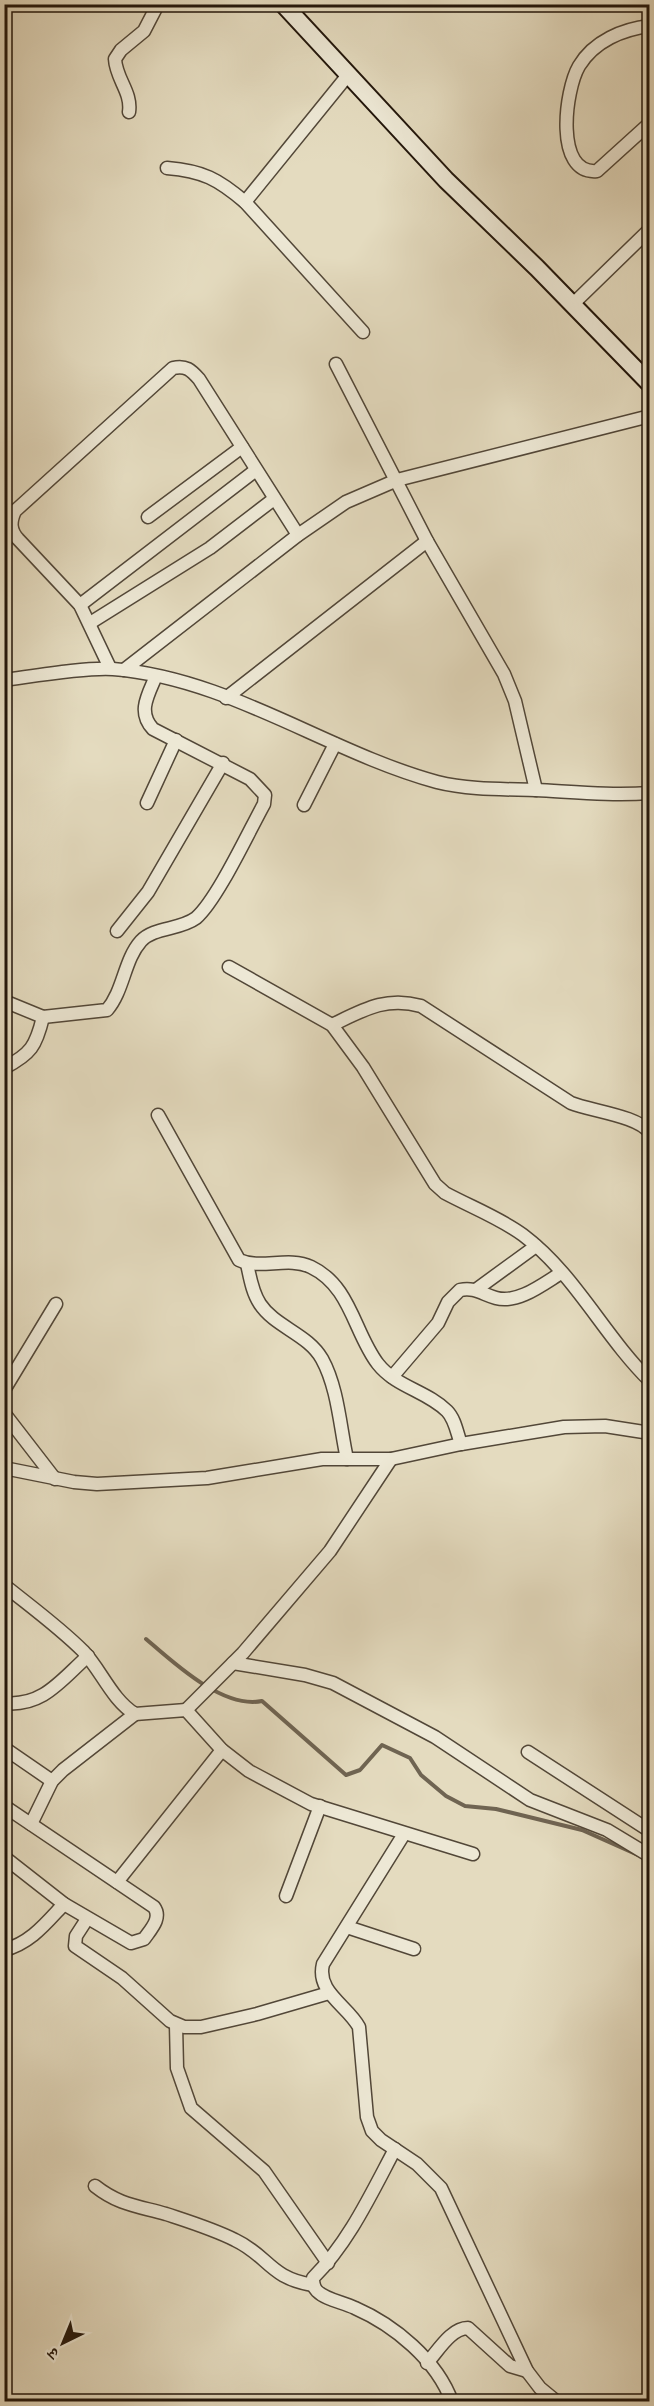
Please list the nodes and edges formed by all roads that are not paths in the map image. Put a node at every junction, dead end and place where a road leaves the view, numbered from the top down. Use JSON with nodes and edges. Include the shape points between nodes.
{"nodes":[{"id":1,"x":158,"y":4,"type":"edge"},
{"id":2,"x":283,"y":4,"type":"edge"},
{"id":3,"x":650,"y":26,"type":"edge"},
{"id":4,"x":348,"y":75,"type":"junction"},
{"id":5,"x":129,"y":112,"type":"dead end"},
{"id":6,"x":650,"y":123,"type":"edge"},
{"id":7,"x":167,"y":168,"type":"dead end"},
{"id":8,"x":245,"y":202,"type":"junction"},
{"id":9,"x":650,"y":229,"type":"edge"},
{"id":10,"x":573,"y":304,"type":"junction"},
{"id":11,"x":363,"y":332,"type":"dead end"},
{"id":12,"x":336,"y":364,"type":"dead end"},
{"id":13,"x":650,"y":384,"type":"edge"},
{"id":14,"x":650,"y":416,"type":"edge"},
{"id":15,"x":242,"y":447,"type":"junction"},
{"id":16,"x":256,"y":470,"type":"junction"},
{"id":17,"x":397,"y":480,"type":"junction"},
{"id":18,"x":274,"y":498,"type":"junction"},
{"id":19,"x":148,"y":517,"type":"dead end"},
{"id":20,"x":298,"y":535,"type":"junction"},
{"id":21,"x":427,"y":541,"type":"junction"},
{"id":22,"x":80,"y":605,"type":"junction"},
{"id":23,"x":90,"y":623,"type":"junction"},
{"id":24,"x":110,"y":668,"type":"junction"},
{"id":25,"x":124,"y":670,"type":"junction"},
{"id":26,"x":156,"y":676,"type":"junction"},
{"id":27,"x":4,"y":680,"type":"edge"},
{"id":28,"x":226,"y":698,"type":"junction"},
{"id":29,"x":176,"y":740,"type":"junction"},
{"id":30,"x":335,"y":744,"type":"junction"},
{"id":31,"x":223,"y":763,"type":"junction"},
{"id":32,"x":536,"y":790,"type":"junction"},
{"id":33,"x":650,"y":793,"type":"edge"},
{"id":34,"x":147,"y":803,"type":"dead end"},
{"id":35,"x":304,"y":805,"type":"dead end"},
{"id":36,"x":117,"y":931,"type":"dead end"},
{"id":37,"x":229,"y":967,"type":"dead end"},
{"id":38,"x":4,"y":1001,"type":"edge"},
{"id":39,"x":43,"y":1017,"type":"junction"},
{"id":40,"x":332,"y":1025,"type":"junction"},
{"id":41,"x":4,"y":1068,"type":"edge"},
{"id":42,"x":158,"y":1116,"type":"dead end"},
{"id":43,"x":650,"y":1133,"type":"edge"},
{"id":44,"x":536,"y":1246,"type":"junction"},
{"id":45,"x":247,"y":1264,"type":"junction"},
{"id":46,"x":561,"y":1273,"type":"junction"},
{"id":47,"x":477,"y":1289,"type":"junction"},
{"id":48,"x":56,"y":1304,"type":"dead end"},
{"id":49,"x":392,"y":1377,"type":"junction"},
{"id":50,"x":650,"y":1382,"type":"edge"},
{"id":51,"x":4,"y":1390,"type":"edge"},
{"id":52,"x":4,"y":1413,"type":"edge"},
{"id":53,"x":650,"y":1433,"type":"edge"},
{"id":54,"x":461,"y":1444,"type":"junction"},
{"id":55,"x":346,"y":1459,"type":"junction"},
{"id":56,"x":391,"y":1459,"type":"junction"},
{"id":57,"x":9,"y":1469,"type":"edge"},
{"id":58,"x":49,"y":1478,"type":"junction"},
{"id":59,"x":4,"y":1585,"type":"edge"},
{"id":60,"x":88,"y":1656,"type":"junction"},
{"id":61,"x":233,"y":1663,"type":"junction"},
{"id":62,"x":4,"y":1703,"type":"edge"},
{"id":63,"x":186,"y":1710,"type":"junction"},
{"id":64,"x":135,"y":1714,"type":"junction"},
{"id":65,"x":4,"y":1748,"type":"edge"},
{"id":66,"x":222,"y":1750,"type":"junction"},
{"id":67,"x":528,"y":1752,"type":"dead end"},
{"id":68,"x":52,"y":1782,"type":"junction"},
{"id":69,"x":4,"y":1806,"type":"edge"},
{"id":70,"x":320,"y":1806,"type":"junction"},
{"id":71,"x":31,"y":1824,"type":"junction"},
{"id":72,"x":650,"y":1831,"type":"edge"},
{"id":73,"x":404,"y":1834,"type":"junction"},
{"id":74,"x":473,"y":1854,"type":"dead end"},
{"id":75,"x":650,"y":1856,"type":"edge"},
{"id":76,"x":4,"y":1857,"type":"edge"},
{"id":77,"x":117,"y":1881,"type":"junction"},
{"id":78,"x":286,"y":1896,"type":"dead end"},
{"id":79,"x":64,"y":1904,"type":"junction"},
{"id":80,"x":87,"y":1920,"type":"junction"},
{"id":81,"x":347,"y":1927,"type":"junction"},
{"id":82,"x":414,"y":1949,"type":"dead end"},
{"id":83,"x":4,"y":1950,"type":"edge"},
{"id":84,"x":329,"y":1993,"type":"junction"},
{"id":85,"x":176,"y":2025,"type":"junction"},
{"id":86,"x":395,"y":2149,"type":"junction"},
{"id":87,"x":95,"y":2186,"type":"dead end"},
{"id":88,"x":328,"y":2263,"type":"junction"},
{"id":89,"x":313,"y":2285,"type":"junction"},
{"id":90,"x":428,"y":2363,"type":"junction"},
{"id":91,"x":527,"y":2371,"type":"junction"},
{"id":92,"x":452,"y":2402,"type":"edge"},
{"id":93,"x":557,"y":2402,"type":"edge"}],
"edges":[{"from":1,"to":5,"type":"street","via":[[144,31],[115,59],[130,100]]},
{"from":2,"to":4,"type":"street"},
{"from":3,"to":6,"type":"street","via":[[614,34],[580,64],[570,86],[566,116],[573,158],[579,168],[597,171]]},
{"from":4,"to":8,"type":"street"},
{"from":4,"to":10,"type":"street","via":[[446,180]]},
{"from":7,"to":8,"type":"street","via":[[207,174]]},
{"from":8,"to":11,"type":"street"},
{"from":9,"to":10,"type":"street"},
{"from":10,"to":13,"type":"street"},
{"from":12,"to":17,"type":"street"},
{"from":14,"to":17,"type":"street"},
{"from":15,"to":16,"type":"street"},
{"from":15,"to":19,"type":"street"},
{"from":15,"to":22,"type":"street","via":[[199,379],[190,369],[173,368],[15,511],[11,528],[14,534]]},
{"from":16,"to":18,"type":"street"},
{"from":16,"to":22,"type":"street"},
{"from":17,"to":20,"type":"street","via":[[346,502]]},
{"from":17,"to":21,"type":"street"},
{"from":18,"to":20,"type":"street"},
{"from":18,"to":23,"type":"street","via":[[210,548]]},
{"from":20,"to":25,"type":"street"},
{"from":21,"to":28,"type":"street"},
{"from":21,"to":32,"type":"street","via":[[510,688]]},
{"from":22,"to":23,"type":"street"},
{"from":23,"to":24,"type":"street"},
{"from":24,"to":25,"type":"street"},
{"from":24,"to":27,"type":"street"},
{"from":25,"to":26,"type":"street"},
{"from":26,"to":28,"type":"street"},
{"from":26,"to":29,"type":"street","via":[[143,710],[145,721]]},
{"from":28,"to":30,"type":"street"},
{"from":29,"to":31,"type":"street"},
{"from":29,"to":34,"type":"street"},
{"from":30,"to":32,"type":"street","via":[[441,783]]},
{"from":30,"to":35,"type":"street"},
{"from":31,"to":36,"type":"street","via":[[148,892]]},
{"from":31,"to":39,"type":"street","via":[[259,787],[265,795],[264,804],[204,908],[187,924],[144,938],[107,1010]]},
{"from":32,"to":33,"type":"street"},
{"from":37,"to":40,"type":"street"},
{"from":38,"to":39,"type":"street"},
{"from":39,"to":41,"type":"street","via":[[32,1049]]},
{"from":40,"to":43,"type":"street","via":[[377,1004],[392,1001],[421,1006],[570,1103],[629,1118]]},
{"from":40,"to":44,"type":"street","via":[[363,1067],[435,1184]]},
{"from":42,"to":45,"type":"street","via":[[233,1252]]},
{"from":44,"to":46,"type":"street"},
{"from":44,"to":47,"type":"street"},
{"from":45,"to":49,"type":"street","via":[[297,1263],[318,1271],[347,1301],[378,1364]]},
{"from":45,"to":55,"type":"street","via":[[259,1303],[322,1359],[335,1397]]},
{"from":46,"to":47,"type":"street","via":[[516,1298],[496,1298]]},
{"from":46,"to":50,"type":"street","via":[[626,1358]]},
{"from":47,"to":49,"type":"street","via":[[460,1290],[453,1295],[438,1323]]},
{"from":48,"to":51,"type":"street"},
{"from":49,"to":54,"type":"street","via":[[447,1411]]},
{"from":52,"to":58,"type":"street"},
{"from":53,"to":54,"type":"street","via":[[605,1426],[564,1428]]},
{"from":54,"to":56,"type":"street"},
{"from":55,"to":56,"type":"street"},
{"from":55,"to":58,"type":"street","via":[[322,1459],[207,1478],[97,1484]]},
{"from":56,"to":61,"type":"street","via":[[330,1551]]},
{"from":57,"to":58,"type":"street"},
{"from":59,"to":60,"type":"street"},
{"from":60,"to":62,"type":"street","via":[[38,1700],[20,1705]]},
{"from":60,"to":64,"type":"street","via":[[120,1702]]},
{"from":61,"to":63,"type":"street"},
{"from":61,"to":75,"type":"street","via":[[333,1683],[435,1737],[530,1800],[608,1830]]},
{"from":63,"to":64,"type":"street"},
{"from":63,"to":66,"type":"street"},
{"from":64,"to":68,"type":"street","via":[[81,1754]]},
{"from":65,"to":68,"type":"street"},
{"from":66,"to":70,"type":"street","via":[[249,1771]]},
{"from":66,"to":77,"type":"street"},
{"from":67,"to":72,"type":"street"},
{"from":68,"to":71,"type":"street"},
{"from":69,"to":71,"type":"street"},
{"from":70,"to":73,"type":"street"},
{"from":70,"to":78,"type":"street"},
{"from":71,"to":77,"type":"street"},
{"from":73,"to":74,"type":"street"},
{"from":73,"to":81,"type":"street"},
{"from":76,"to":79,"type":"street"},
{"from":77,"to":80,"type":"street","via":[[158,1912],[144,1939],[131,1943]]},
{"from":79,"to":80,"type":"street"},
{"from":79,"to":83,"type":"street","via":[[29,1940]]},
{"from":80,"to":85,"type":"street","via":[[76,1936],[75,1946],[122,1978]]},
{"from":81,"to":82,"type":"street"},
{"from":81,"to":84,"type":"street","via":[[323,1964],[323,1986]]},
{"from":84,"to":85,"type":"street","via":[[201,2027]]},
{"from":84,"to":86,"type":"street","via":[[359,2027],[367,2117],[372,2131]]},
{"from":85,"to":88,"type":"street","via":[[177,2068],[191,2108],[264,2171]]},
{"from":86,"to":88,"type":"street","via":[[348,2235]]},
{"from":86,"to":91,"type":"street","via":[[441,2188]]},
{"from":87,"to":89,"type":"street","via":[[122,2204],[164,2214],[238,2241],[277,2274]]},
{"from":88,"to":89,"type":"street","via":[[313,2278]]},
{"from":89,"to":90,"type":"street","via":[[317,2292],[391,2327]]},
{"from":90,"to":91,"type":"street","via":[[453,2334],[468,2328],[510,2366]]},
{"from":90,"to":92,"type":"street","via":[[446,2385]]},
{"from":91,"to":93,"type":"street"}]}
